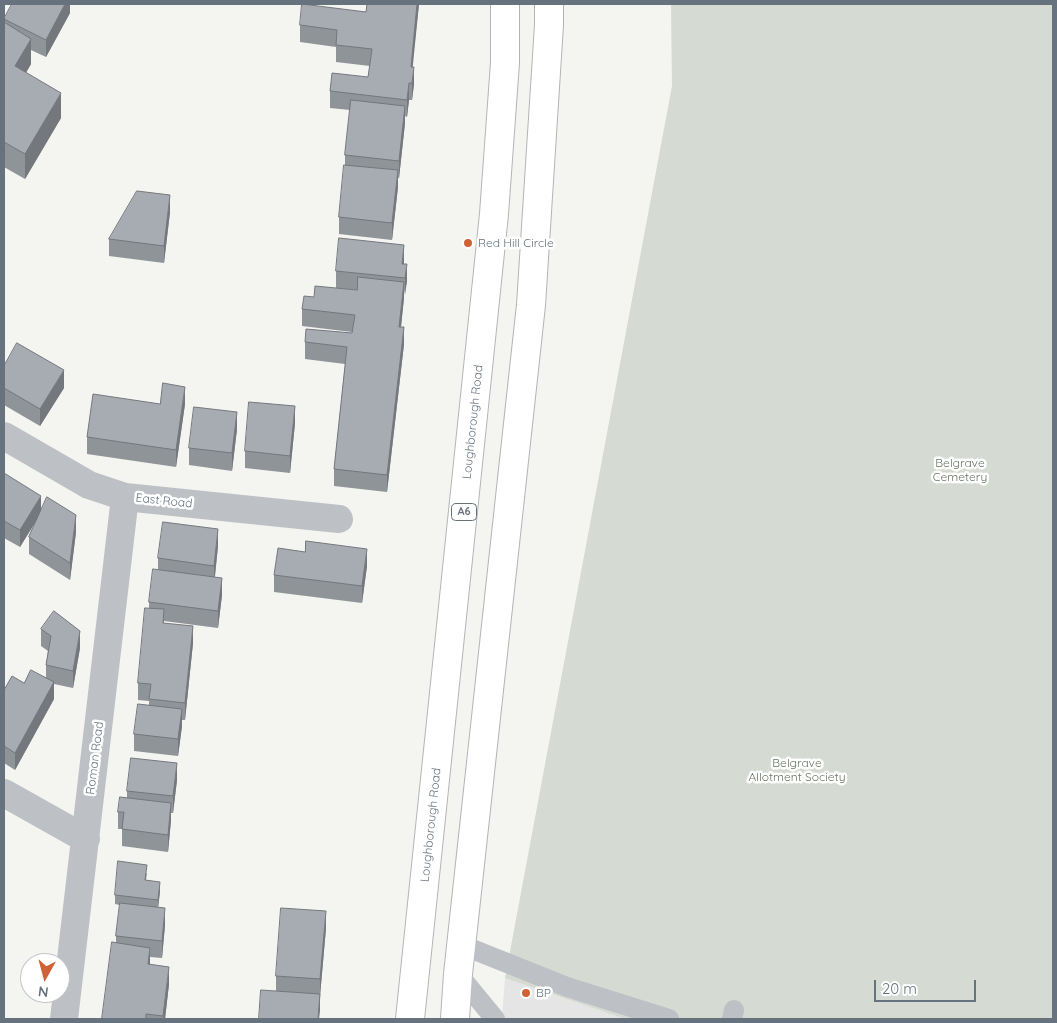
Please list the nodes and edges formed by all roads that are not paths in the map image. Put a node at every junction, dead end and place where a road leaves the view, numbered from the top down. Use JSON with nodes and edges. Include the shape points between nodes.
{"nodes":[{"id":1,"x":505,"y":4,"type":"edge"},
{"id":2,"x":549,"y":4,"type":"edge"},
{"id":3,"x":4,"y":436,"type":"edge"},
{"id":4,"x":125,"y":497,"type":"junction"},
{"id":5,"x":339,"y":519,"type":"dead end"},
{"id":6,"x":4,"y":793,"type":"edge"},
{"id":7,"x":86,"y":839,"type":"junction"},
{"id":8,"x":462,"y":944,"type":"junction"},
{"id":9,"x":458,"y":974,"type":"junction"},
{"id":10,"x":64,"y":1019,"type":"edge"},
{"id":11,"x":410,"y":1019,"type":"edge"},
{"id":12,"x":455,"y":1019,"type":"edge"},
{"id":13,"x":494,"y":1019,"type":"edge"},
{"id":14,"x":669,"y":1019,"type":"edge"}],
"edges":[{"from":1,"to":11,"type":"highway","name":"Loughborough Road","number":"A6","via":[[494,214]]},
{"from":2,"to":8,"type":"highway","via":[[531,305]]},
{"from":3,"to":4,"type":"street","name":"East Road","via":[[89,485]]},
{"from":4,"to":5,"type":"street","name":"East Road"},
{"from":4,"to":7,"type":"street","name":"Roman Road"},
{"from":6,"to":7,"type":"street"},
{"from":7,"to":10,"type":"street","name":"Roman Road"},
{"from":8,"to":9,"type":"highway"},
{"from":8,"to":14,"type":"lane","via":[[567,987]]},
{"from":9,"to":12,"type":"highway"},
{"from":9,"to":13,"type":"lane"}]}
